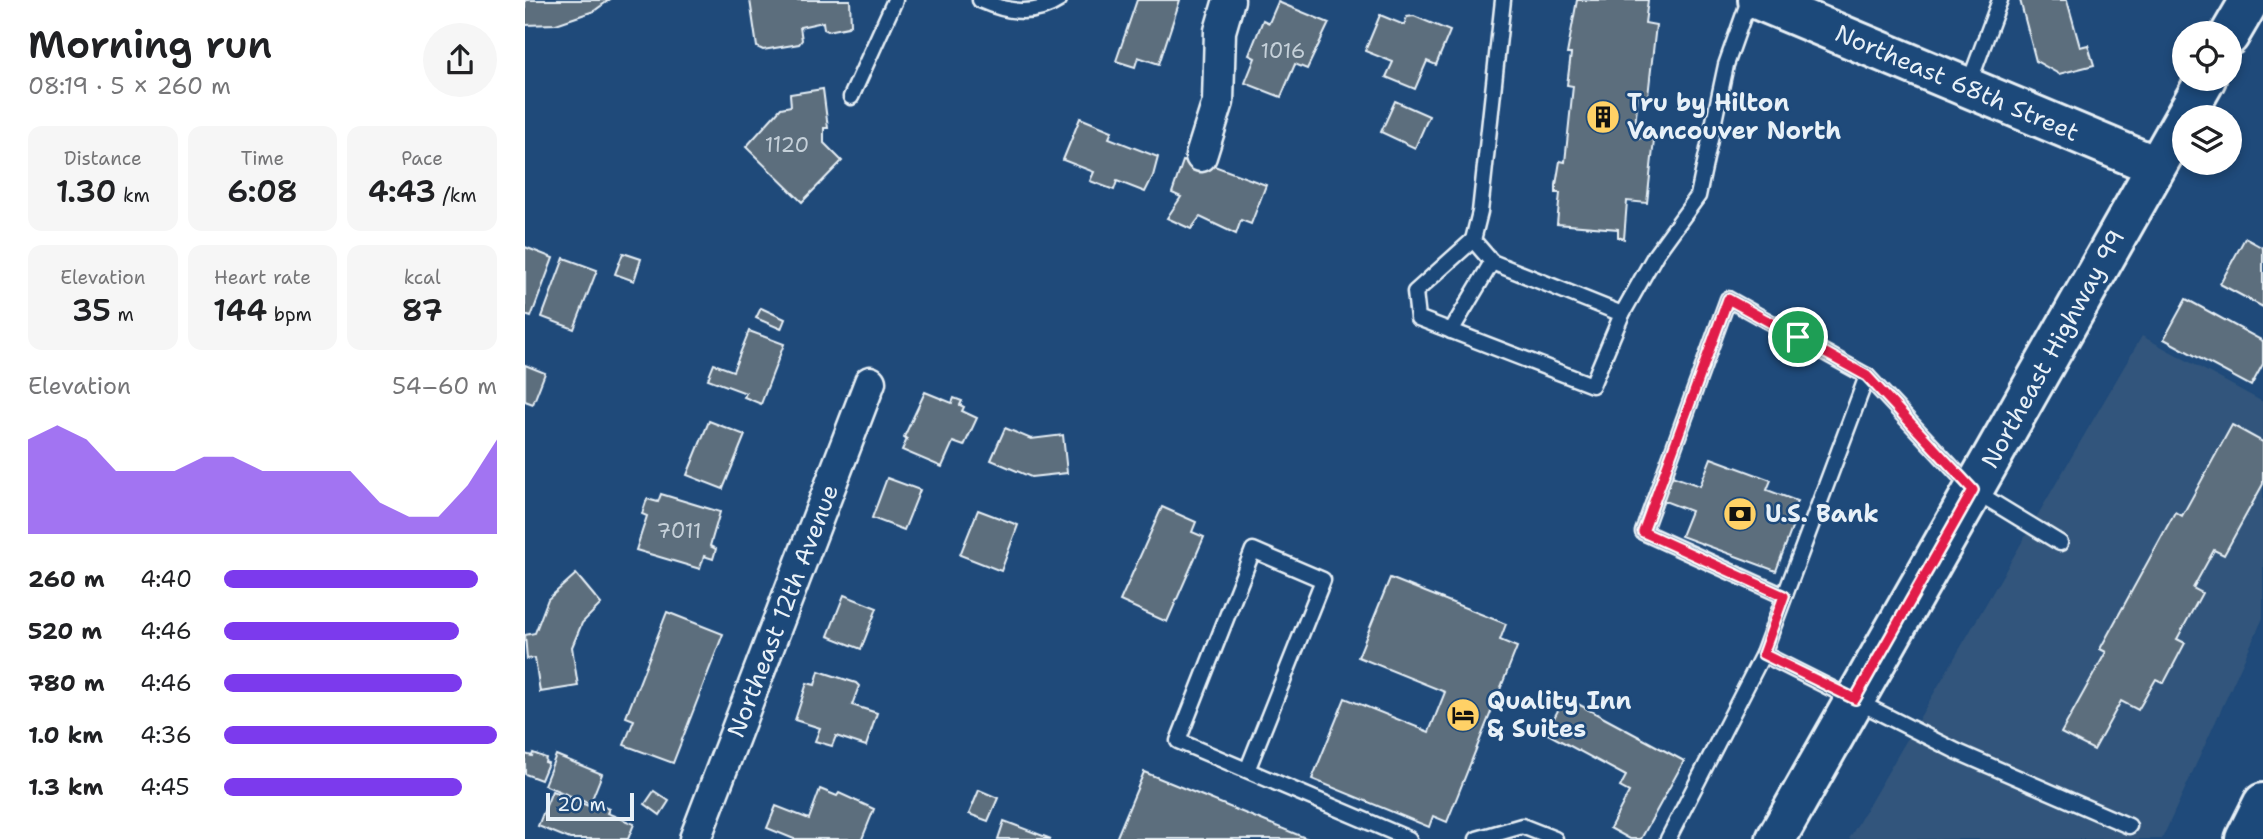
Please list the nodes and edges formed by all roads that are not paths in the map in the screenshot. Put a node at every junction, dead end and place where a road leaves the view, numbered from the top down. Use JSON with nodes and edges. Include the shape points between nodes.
{"nodes":[{"id":1,"x":895,"y":0,"type":"edge"},
{"id":2,"x":980,"y":0,"type":"edge"},
{"id":3,"x":1059,"y":0,"type":"edge"},
{"id":4,"x":1229,"y":0,"type":"edge"},
{"id":5,"x":1503,"y":0,"type":"edge"},
{"id":6,"x":1749,"y":0,"type":"edge"},
{"id":7,"x":1758,"y":0,"type":"edge"},
{"id":8,"x":2000,"y":0,"type":"edge"},
{"id":9,"x":1968,"y":87,"type":"junction"},
{"id":10,"x":2199,"y":91,"type":"edge"},
{"id":11,"x":851,"y":97,"type":"dead end"},
{"id":12,"x":1201,"y":156,"type":"dead end"},
{"id":13,"x":2156,"y":166,"type":"junction"},
{"id":14,"x":1473,"y":240,"type":"junction"},
{"id":15,"x":1492,"y":262,"type":"junction"},
{"id":16,"x":1622,"y":314,"type":"junction"},
{"id":17,"x":1451,"y":331,"type":"junction"},
{"id":18,"x":1867,"y":376,"type":"junction"},
{"id":19,"x":870,"y":382,"type":"dead end"},
{"id":20,"x":1973,"y":490,"type":"junction"},
{"id":21,"x":2060,"y":543,"type":"dead end"},
{"id":22,"x":1784,"y":596,"type":"junction"},
{"id":23,"x":1763,"y":654,"type":"junction"},
{"id":24,"x":1855,"y":699,"type":"junction"},
{"id":25,"x":1248,"y":768,"type":"junction"},
{"id":26,"x":2263,"y":803,"type":"edge"},
{"id":27,"x":2129,"y":826,"type":"dead end"},
{"id":28,"x":695,"y":839,"type":"edge"},
{"id":29,"x":1409,"y":839,"type":"edge"},
{"id":30,"x":1477,"y":839,"type":"edge"},
{"id":31,"x":1556,"y":839,"type":"edge"},
{"id":32,"x":1668,"y":839,"type":"edge"},
{"id":33,"x":1776,"y":839,"type":"edge"},
{"id":34,"x":2245,"y":839,"type":"edge"}],
"edges":[{"from":1,"to":11,"type":"lane"},
{"from":2,"to":3,"type":"lane","via":[[1018,12],[1035,11]]},
{"from":4,"to":12,"type":"street","via":[[1220,31],[1218,102]]},
{"from":5,"to":14,"type":"lane"},
{"from":6,"to":16,"type":"lane","via":[[1726,65],[1698,196],[1656,254]]},
{"from":7,"to":9,"type":"main road","name":"Northeast 68th Street"},
{"from":8,"to":9,"type":"lane"},
{"from":9,"to":13,"type":"main road","name":"Northeast 68th Street"},
{"from":10,"to":13,"type":"main road","name":"Northeast Highway 99"},
{"from":13,"to":20,"type":"main road","name":"Northeast Highway 99"},
{"from":14,"to":15,"type":"lane"},
{"from":14,"to":17,"type":"lane","via":[[1415,292],[1418,318]]},
{"from":15,"to":16,"type":"lane"},
{"from":15,"to":17,"type":"lane"},
{"from":16,"to":17,"type":"lane","via":[[1592,385]]},
{"from":18,"to":20,"type":"lane"},
{"from":18,"to":22,"type":"lane"},
{"from":18,"to":22,"type":"lane","via":[[1728,299],[1643,532]]},
{"from":19,"to":28,"type":"street","name":"Northeast 12th Avenue"},
{"from":20,"to":21,"type":"lane"},
{"from":20,"to":24,"type":"main road","name":"Northeast Highway 99"},
{"from":22,"to":23,"type":"lane"},
{"from":23,"to":24,"type":"lane"},
{"from":23,"to":32,"type":"lane"},
{"from":24,"to":27,"type":"lane","via":[[1958,752]]},
{"from":24,"to":33,"type":"main road","name":"Northeast Highway 99"},
{"from":25,"to":25,"type":"lane","via":[[1178,741],[1253,550],[1323,580]]},
{"from":25,"to":29,"type":"lane"},
{"from":26,"to":34,"type":"main road"},
{"from":30,"to":31,"type":"lane","via":[[1522,826]]}]}
